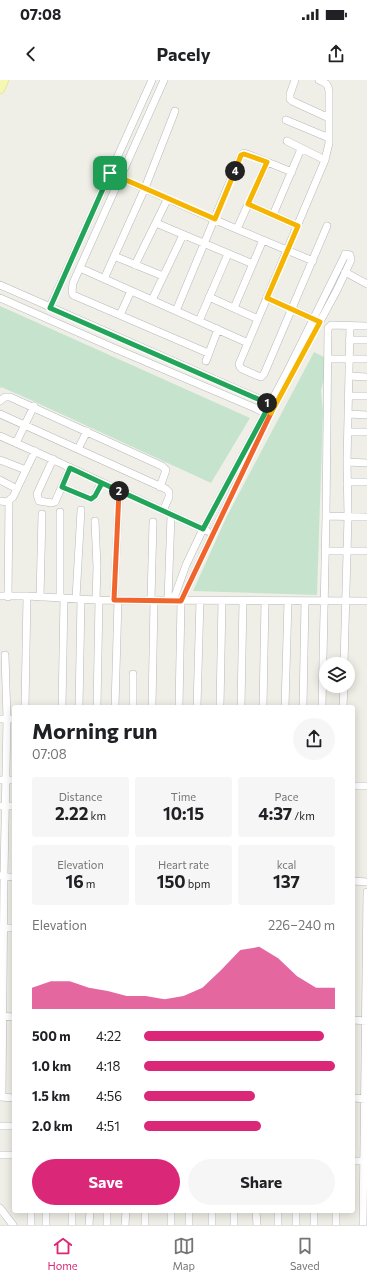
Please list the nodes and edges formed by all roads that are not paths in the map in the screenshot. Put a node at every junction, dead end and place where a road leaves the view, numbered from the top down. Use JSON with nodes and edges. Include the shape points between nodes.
{"nodes":[{"id":1,"x":4,"y":80,"type":"edge"},
{"id":2,"x":295,"y":80,"type":"edge"},
{"id":3,"x":319,"y":80,"type":"edge"},
{"id":4,"x":151,"y":81,"type":"edge"},
{"id":5,"x":163,"y":83,"type":"edge"},
{"id":6,"x":0,"y":89,"type":"edge"},
{"id":7,"x":175,"y":112,"type":"dead end"},
{"id":8,"x":329,"y":118,"type":"junction"},
{"id":9,"x":286,"y":120,"type":"dead end"},
{"id":10,"x":329,"y":138,"type":"junction"},
{"id":11,"x":287,"y":141,"type":"dead end"},
{"id":12,"x":301,"y":149,"type":"junction"},
{"id":13,"x":325,"y":160,"type":"junction"},
{"id":14,"x":267,"y":162,"type":"junction"},
{"id":15,"x":292,"y":172,"type":"junction"},
{"id":16,"x":110,"y":173,"type":"junction"},
{"id":17,"x":120,"y":178,"type":"junction"},
{"id":18,"x":145,"y":188,"type":"junction"},
{"id":19,"x":168,"y":198,"type":"junction"},
{"id":20,"x":248,"y":204,"type":"junction"},
{"id":21,"x":273,"y":215,"type":"junction"},
{"id":22,"x":215,"y":219,"type":"junction"},
{"id":23,"x":156,"y":223,"type":"junction"},
{"id":24,"x":298,"y":226,"type":"junction"},
{"id":25,"x":328,"y":226,"type":"dead end"},
{"id":26,"x":237,"y":229,"type":"junction"},
{"id":27,"x":183,"y":235,"type":"junction"},
{"id":28,"x":263,"y":240,"type":"junction"},
{"id":29,"x":204,"y":244,"type":"junction"},
{"id":30,"x":287,"y":251,"type":"junction"},
{"id":31,"x":228,"y":254,"type":"junction"},
{"id":32,"x":114,"y":256,"type":"junction"},
{"id":33,"x":313,"y":262,"type":"junction"},
{"id":34,"x":253,"y":264,"type":"junction"},
{"id":35,"x":136,"y":265,"type":"junction"},
{"id":36,"x":80,"y":268,"type":"junction"},
{"id":37,"x":345,"y":272,"type":"junction"},
{"id":38,"x":163,"y":276,"type":"junction"},
{"id":39,"x":104,"y":279,"type":"junction"},
{"id":40,"x":366,"y":281,"type":"edge"},
{"id":41,"x":0,"y":286,"type":"edge"},
{"id":42,"x":131,"y":291,"type":"junction"},
{"id":43,"x":210,"y":297,"type":"junction"},
{"id":44,"x":0,"y":298,"type":"edge"},
{"id":45,"x":267,"y":298,"type":"junction"},
{"id":46,"x":152,"y":300,"type":"junction"},
{"id":47,"x":50,"y":308,"type":"junction"},
{"id":48,"x":234,"y":308,"type":"junction"},
{"id":49,"x":292,"y":309,"type":"junction"},
{"id":50,"x":176,"y":310,"type":"junction"},
{"id":51,"x":120,"y":315,"type":"junction"},
{"id":52,"x":258,"y":319,"type":"junction"},
{"id":53,"x":317,"y":320,"type":"junction"},
{"id":54,"x":199,"y":321,"type":"junction"},
{"id":55,"x":350,"y":326,"type":"junction"},
{"id":56,"x":367,"y":326,"type":"edge"},
{"id":57,"x":328,"y":328,"type":"junction"},
{"id":58,"x":218,"y":329,"type":"junction"},
{"id":59,"x":349,"y":340,"type":"junction"},
{"id":60,"x":367,"y":340,"type":"edge"},
{"id":61,"x":248,"y":343,"type":"junction"},
{"id":62,"x":208,"y":353,"type":"junction"},
{"id":63,"x":328,"y":359,"type":"junction"},
{"id":64,"x":349,"y":359,"type":"junction"},
{"id":65,"x":367,"y":359,"type":"edge"},
{"id":66,"x":206,"y":362,"type":"dead end"},
{"id":67,"x":349,"y":376,"type":"junction"},
{"id":68,"x":367,"y":377,"type":"edge"},
{"id":69,"x":348,"y":396,"type":"junction"},
{"id":70,"x":367,"y":396,"type":"edge"},
{"id":71,"x":0,"y":401,"type":"edge"},
{"id":72,"x":273,"y":405,"type":"junction"},
{"id":73,"x":34,"y":406,"type":"junction"},
{"id":74,"x":0,"y":414,"type":"edge"},
{"id":75,"x":348,"y":414,"type":"junction"},
{"id":76,"x":267,"y":415,"type":"junction"},
{"id":77,"x":367,"y":415,"type":"edge"},
{"id":78,"x":24,"y":425,"type":"junction"},
{"id":79,"x":87,"y":431,"type":"junction"},
{"id":80,"x":348,"y":432,"type":"junction"},
{"id":81,"x":367,"y":432,"type":"edge"},
{"id":82,"x":0,"y":436,"type":"edge"},
{"id":83,"x":16,"y":443,"type":"junction"},
{"id":84,"x":78,"y":449,"type":"junction"},
{"id":85,"x":35,"y":451,"type":"junction"},
{"id":86,"x":53,"y":459,"type":"junction"},
{"id":87,"x":0,"y":460,"type":"edge"},
{"id":88,"x":347,"y":462,"type":"junction"},
{"id":89,"x":367,"y":463,"type":"edge"},
{"id":90,"x":70,"y":468,"type":"junction"},
{"id":91,"x":26,"y":470,"type":"junction"},
{"id":92,"x":0,"y":480,"type":"edge"},
{"id":93,"x":347,"y":482,"type":"junction"},
{"id":94,"x":367,"y":482,"type":"edge"},
{"id":95,"x":102,"y":483,"type":"junction"},
{"id":96,"x":62,"y":487,"type":"junction"},
{"id":97,"x":160,"y":487,"type":"junction"},
{"id":98,"x":17,"y":488,"type":"junction"},
{"id":99,"x":119,"y":491,"type":"junction"},
{"id":100,"x":0,"y":501,"type":"edge"},
{"id":101,"x":10,"y":501,"type":"junction"},
{"id":102,"x":80,"y":510,"type":"dead end"},
{"id":103,"x":60,"y":512,"type":"dead end"},
{"id":104,"x":163,"y":512,"type":"junction"},
{"id":105,"x":42,"y":514,"type":"dead end"},
{"id":106,"x":171,"y":515,"type":"junction"},
{"id":107,"x":326,"y":516,"type":"junction"},
{"id":108,"x":348,"y":516,"type":"junction"},
{"id":109,"x":367,"y":517,"type":"edge"},
{"id":110,"x":96,"y":521,"type":"dead end"},
{"id":111,"x":153,"y":522,"type":"dead end"},
{"id":112,"x":203,"y":529,"type":"junction"},
{"id":113,"x":213,"y":534,"type":"junction"},
{"id":114,"x":325,"y":551,"type":"junction"},
{"id":115,"x":347,"y":551,"type":"junction"},
{"id":116,"x":367,"y":551,"type":"edge"},
{"id":117,"x":0,"y":596,"type":"edge"},
{"id":118,"x":8,"y":596,"type":"junction"},
{"id":119,"x":27,"y":596,"type":"junction"},
{"id":120,"x":40,"y":597,"type":"junction"},
{"id":121,"x":62,"y":598,"type":"junction"},
{"id":122,"x":79,"y":598,"type":"junction"},
{"id":123,"x":98,"y":600,"type":"junction"},
{"id":124,"x":116,"y":600,"type":"junction"},
{"id":125,"x":152,"y":600,"type":"junction"},
{"id":126,"x":170,"y":600,"type":"junction"},
{"id":127,"x":200,"y":600,"type":"junction"},
{"id":128,"x":222,"y":600,"type":"junction"},
{"id":129,"x":242,"y":600,"type":"junction"},
{"id":130,"x":265,"y":600,"type":"junction"},
{"id":131,"x":181,"y":601,"type":"junction"},
{"id":132,"x":288,"y":601,"type":"junction"},
{"id":133,"x":305,"y":601,"type":"junction"},
{"id":134,"x":324,"y":601,"type":"junction"},
{"id":135,"x":346,"y":601,"type":"junction"},
{"id":136,"x":367,"y":601,"type":"edge"},
{"id":137,"x":5,"y":655,"type":"dead end"},
{"id":138,"x":344,"y":657,"type":"edge"},
{"id":139,"x":133,"y":674,"type":"dead end"},
{"id":140,"x":344,"y":693,"type":"edge"},
{"id":141,"x":25,"y":705,"type":"edge"},
{"id":142,"x":62,"y":705,"type":"edge"},
{"id":143,"x":79,"y":705,"type":"edge"},
{"id":144,"x":97,"y":705,"type":"edge"},
{"id":145,"x":115,"y":705,"type":"edge"},
{"id":146,"x":133,"y":705,"type":"edge"},
{"id":147,"x":152,"y":705,"type":"edge"},
{"id":148,"x":179,"y":705,"type":"edge"},
{"id":149,"x":197,"y":705,"type":"edge"},
{"id":150,"x":220,"y":705,"type":"edge"},
{"id":151,"x":241,"y":705,"type":"edge"},
{"id":152,"x":263,"y":705,"type":"edge"},
{"id":153,"x":285,"y":705,"type":"edge"},
{"id":154,"x":303,"y":705,"type":"edge"},
{"id":155,"x":322,"y":705,"type":"edge"},
{"id":156,"x":343,"y":705,"type":"edge"},
{"id":157,"x":7,"y":719,"type":"edge"},
{"id":158,"x":7,"y":780,"type":"edge"},
{"id":159,"x":355,"y":786,"type":"edge"},
{"id":160,"x":367,"y":786,"type":"edge"},
{"id":161,"x":3,"y":806,"type":"edge"},
{"id":162,"x":2,"y":876,"type":"edge"},
{"id":163,"x":12,"y":877,"type":"edge"},
{"id":164,"x":355,"y":881,"type":"edge"},
{"id":165,"x":367,"y":882,"type":"edge"},
{"id":166,"x":367,"y":892,"type":"edge"},
{"id":167,"x":2,"y":928,"type":"edge"},
{"id":168,"x":2,"y":1016,"type":"edge"},
{"id":169,"x":12,"y":1017,"type":"edge"},
{"id":170,"x":355,"y":1020,"type":"edge"},
{"id":171,"x":366,"y":1020,"type":"edge"},
{"id":172,"x":2,"y":1035,"type":"edge"},
{"id":173,"x":2,"y":1054,"type":"edge"},
{"id":174,"x":1,"y":1073,"type":"edge"},
{"id":175,"x":1,"y":1097,"type":"edge"},
{"id":176,"x":12,"y":1098,"type":"edge"},
{"id":177,"x":355,"y":1098,"type":"edge"},
{"id":178,"x":366,"y":1099,"type":"edge"},
{"id":179,"x":0,"y":1126,"type":"edge"},
{"id":180,"x":12,"y":1126,"type":"edge"},
{"id":181,"x":0,"y":1155,"type":"edge"},
{"id":182,"x":12,"y":1155,"type":"edge"},
{"id":183,"x":355,"y":1161,"type":"edge"},
{"id":184,"x":366,"y":1161,"type":"edge"},
{"id":185,"x":365,"y":1178,"type":"edge"},
{"id":186,"x":365,"y":1204,"type":"edge"},
{"id":187,"x":0,"y":1208,"type":"edge"},
{"id":188,"x":31,"y":1213,"type":"edge"},
{"id":189,"x":46,"y":1213,"type":"edge"},
{"id":190,"x":72,"y":1213,"type":"edge"},
{"id":191,"x":90,"y":1213,"type":"edge"},
{"id":192,"x":107,"y":1213,"type":"edge"},
{"id":193,"x":126,"y":1213,"type":"edge"},
{"id":194,"x":145,"y":1213,"type":"edge"},
{"id":195,"x":171,"y":1213,"type":"edge"},
{"id":196,"x":189,"y":1213,"type":"edge"},
{"id":197,"x":212,"y":1213,"type":"edge"},
{"id":198,"x":234,"y":1213,"type":"edge"},
{"id":199,"x":256,"y":1213,"type":"edge"},
{"id":200,"x":278,"y":1213,"type":"edge"},
{"id":201,"x":296,"y":1213,"type":"edge"},
{"id":202,"x":314,"y":1213,"type":"edge"},
{"id":203,"x":336,"y":1213,"type":"edge"},
{"id":204,"x":13,"y":1225,"type":"edge"},
{"id":205,"x":31,"y":1225,"type":"edge"},
{"id":206,"x":46,"y":1225,"type":"edge"},
{"id":207,"x":72,"y":1225,"type":"edge"},
{"id":208,"x":89,"y":1225,"type":"edge"},
{"id":209,"x":107,"y":1225,"type":"edge"},
{"id":210,"x":125,"y":1225,"type":"edge"},
{"id":211,"x":145,"y":1225,"type":"edge"},
{"id":212,"x":171,"y":1225,"type":"edge"},
{"id":213,"x":189,"y":1225,"type":"edge"},
{"id":214,"x":212,"y":1225,"type":"edge"},
{"id":215,"x":234,"y":1225,"type":"edge"},
{"id":216,"x":256,"y":1225,"type":"edge"},
{"id":217,"x":278,"y":1225,"type":"edge"},
{"id":218,"x":296,"y":1225,"type":"edge"},
{"id":219,"x":314,"y":1225,"type":"edge"},
{"id":220,"x":336,"y":1225,"type":"edge"},
{"id":221,"x":363,"y":1225,"type":"edge"}],
"edges":[{"from":1,"to":6,"type":"main road"},
{"from":2,"to":8,"type":"street","via":[[290,99]]},
{"from":3,"to":8,"type":"street","via":[[328,86]]},
{"from":4,"to":5,"type":"street"},
{"from":4,"to":16,"type":"street"},
{"from":5,"to":17,"type":"street"},
{"from":7,"to":18,"type":"street"},
{"from":8,"to":10,"type":"street"},
{"from":9,"to":10,"type":"street"},
{"from":10,"to":13,"type":"street"},
{"from":11,"to":12,"type":"street"},
{"from":12,"to":13,"type":"street"},
{"from":12,"to":15,"type":"street"},
{"from":13,"to":24,"type":"street"},
{"from":14,"to":15,"type":"street"},
{"from":14,"to":20,"type":"street"},
{"from":14,"to":22,"type":"street","via":[[247,154],[241,155]]},
{"from":15,"to":21,"type":"street"},
{"from":16,"to":17,"type":"street"},
{"from":16,"to":47,"type":"street"},
{"from":17,"to":18,"type":"street"},
{"from":17,"to":36,"type":"street"},
{"from":18,"to":19,"type":"street"},
{"from":18,"to":32,"type":"street"},
{"from":19,"to":22,"type":"street"},
{"from":19,"to":23,"type":"street"},
{"from":20,"to":21,"type":"street"},
{"from":20,"to":26,"type":"street"},
{"from":21,"to":24,"type":"street"},
{"from":22,"to":26,"type":"street"},
{"from":22,"to":29,"type":"street"},
{"from":23,"to":27,"type":"street"},
{"from":23,"to":35,"type":"street"},
{"from":24,"to":30,"type":"street"},
{"from":25,"to":33,"type":"street"},
{"from":26,"to":28,"type":"street"},
{"from":27,"to":29,"type":"street"},
{"from":27,"to":38,"type":"street"},
{"from":28,"to":30,"type":"street"},
{"from":28,"to":34,"type":"street"},
{"from":29,"to":31,"type":"street"},
{"from":29,"to":50,"type":"street"},
{"from":30,"to":33,"type":"street"},
{"from":30,"to":45,"type":"street"},
{"from":31,"to":34,"type":"street"},
{"from":31,"to":43,"type":"street"},
{"from":32,"to":35,"type":"street"},
{"from":32,"to":39,"type":"street"},
{"from":33,"to":49,"type":"street"},
{"from":34,"to":48,"type":"street"},
{"from":35,"to":38,"type":"street"},
{"from":36,"to":39,"type":"street"},
{"from":36,"to":51,"type":"street","via":[[72,288],[73,295]]},
{"from":37,"to":40,"type":"street"},
{"from":37,"to":53,"type":"street"},
{"from":37,"to":53,"type":"street","via":[[351,257],[348,254],[345,254]]},
{"from":38,"to":46,"type":"street"},
{"from":39,"to":42,"type":"street"},
{"from":41,"to":47,"type":"street"},
{"from":42,"to":46,"type":"street"},
{"from":42,"to":51,"type":"street"},
{"from":43,"to":48,"type":"street"},
{"from":43,"to":54,"type":"street"},
{"from":44,"to":76,"type":"street"},
{"from":45,"to":49,"type":"street"},
{"from":45,"to":52,"type":"street"},
{"from":46,"to":50,"type":"street"},
{"from":47,"to":72,"type":"street"},
{"from":48,"to":52,"type":"street"},
{"from":49,"to":53,"type":"street"},
{"from":49,"to":61,"type":"street","via":[[263,376],[239,366]]},
{"from":50,"to":54,"type":"street"},
{"from":51,"to":62,"type":"street"},
{"from":52,"to":61,"type":"street"},
{"from":53,"to":57,"type":"street"},
{"from":53,"to":72,"type":"street"},
{"from":54,"to":58,"type":"street"},
{"from":55,"to":56,"type":"street"},
{"from":55,"to":57,"type":"street","via":[[331,325]]},
{"from":55,"to":59,"type":"street"},
{"from":57,"to":63,"type":"street"},
{"from":58,"to":61,"type":"street"},
{"from":58,"to":62,"type":"street"},
{"from":59,"to":60,"type":"street"},
{"from":59,"to":64,"type":"street"},
{"from":62,"to":66,"type":"street"},
{"from":63,"to":64,"type":"street"},
{"from":63,"to":107,"type":"street"},
{"from":64,"to":65,"type":"street"},
{"from":64,"to":67,"type":"street"},
{"from":67,"to":68,"type":"street"},
{"from":67,"to":69,"type":"street"},
{"from":69,"to":70,"type":"street"},
{"from":69,"to":75,"type":"street"},
{"from":71,"to":73,"type":"street","via":[[10,397]]},
{"from":72,"to":76,"type":"street"},
{"from":73,"to":78,"type":"street"},
{"from":73,"to":79,"type":"street"},
{"from":74,"to":78,"type":"street"},
{"from":75,"to":77,"type":"street"},
{"from":75,"to":80,"type":"street"},
{"from":76,"to":112,"type":"street"},
{"from":76,"to":113,"type":"street"},
{"from":78,"to":83,"type":"street"},
{"from":78,"to":84,"type":"street"},
{"from":79,"to":84,"type":"street"},
{"from":79,"to":97,"type":"street","via":[[164,468],[166,473]]},
{"from":80,"to":81,"type":"street"},
{"from":80,"to":88,"type":"street"},
{"from":82,"to":83,"type":"street"},
{"from":83,"to":85,"type":"street"},
{"from":84,"to":97,"type":"street"},
{"from":85,"to":86,"type":"street"},
{"from":85,"to":91,"type":"street"},
{"from":86,"to":90,"type":"street"},
{"from":86,"to":96,"type":"street","via":[[37,494],[38,500],[52,504]]},
{"from":87,"to":91,"type":"street"},
{"from":88,"to":89,"type":"street"},
{"from":88,"to":93,"type":"street"},
{"from":90,"to":95,"type":"street"},
{"from":90,"to":96,"type":"street"},
{"from":91,"to":98,"type":"street"},
{"from":92,"to":98,"type":"street"},
{"from":93,"to":94,"type":"street"},
{"from":93,"to":108,"type":"street"},
{"from":95,"to":96,"type":"street","via":[[91,499]]},
{"from":95,"to":99,"type":"street"},
{"from":97,"to":104,"type":"street","via":[[166,489],[169,494]]},
{"from":98,"to":101,"type":"street"},
{"from":99,"to":104,"type":"street"},
{"from":99,"to":124,"type":"street"},
{"from":100,"to":101,"type":"street"},
{"from":101,"to":118,"type":"street"},
{"from":102,"to":122,"type":"street"},
{"from":103,"to":121,"type":"street"},
{"from":104,"to":106,"type":"street"},
{"from":105,"to":120,"type":"street"},
{"from":106,"to":112,"type":"street"},
{"from":106,"to":126,"type":"street"},
{"from":107,"to":108,"type":"street"},
{"from":107,"to":114,"type":"street"},
{"from":108,"to":109,"type":"street"},
{"from":108,"to":115,"type":"street"},
{"from":110,"to":123,"type":"street"},
{"from":111,"to":125,"type":"street"},
{"from":112,"to":113,"type":"street"},
{"from":112,"to":126,"type":"street"},
{"from":113,"to":131,"type":"street"},
{"from":114,"to":115,"type":"street"},
{"from":114,"to":134,"type":"street"},
{"from":115,"to":116,"type":"street"},
{"from":115,"to":135,"type":"street"},
{"from":117,"to":118,"type":"street"},
{"from":118,"to":119,"type":"street"},
{"from":119,"to":120,"type":"street"},
{"from":119,"to":141,"type":"street"},
{"from":120,"to":121,"type":"street"},
{"from":121,"to":122,"type":"street"},
{"from":121,"to":142,"type":"street"},
{"from":122,"to":123,"type":"street"},
{"from":122,"to":143,"type":"street"},
{"from":123,"to":124,"type":"street"},
{"from":123,"to":144,"type":"street"},
{"from":124,"to":125,"type":"street"},
{"from":124,"to":145,"type":"street"},
{"from":125,"to":126,"type":"street"},
{"from":125,"to":147,"type":"street"},
{"from":126,"to":131,"type":"street"},
{"from":127,"to":128,"type":"street"},
{"from":127,"to":131,"type":"street"},
{"from":127,"to":149,"type":"street"},
{"from":128,"to":129,"type":"street"},
{"from":128,"to":150,"type":"street"},
{"from":129,"to":130,"type":"street"},
{"from":129,"to":151,"type":"street"},
{"from":130,"to":132,"type":"street"},
{"from":130,"to":152,"type":"street"},
{"from":131,"to":148,"type":"street"},
{"from":132,"to":133,"type":"street"},
{"from":132,"to":153,"type":"street"},
{"from":133,"to":134,"type":"street"},
{"from":133,"to":154,"type":"street"},
{"from":134,"to":135,"type":"street"},
{"from":134,"to":155,"type":"street"},
{"from":135,"to":136,"type":"street"},
{"from":135,"to":138,"type":"street"},
{"from":137,"to":157,"type":"street"},
{"from":139,"to":146,"type":"street"},
{"from":140,"to":156,"type":"street"},
{"from":157,"to":158,"type":"street"},
{"from":158,"to":161,"type":"street"},
{"from":159,"to":160,"type":"street"},
{"from":161,"to":162,"type":"street"},
{"from":162,"to":163,"type":"street"},
{"from":162,"to":167,"type":"street"},
{"from":164,"to":165,"type":"street"},
{"from":166,"to":171,"type":"street"},
{"from":167,"to":168,"type":"street"},
{"from":168,"to":169,"type":"street"},
{"from":168,"to":172,"type":"street"},
{"from":170,"to":171,"type":"street"},
{"from":171,"to":178,"type":"street"},
{"from":172,"to":173,"type":"street"},
{"from":173,"to":174,"type":"street"},
{"from":174,"to":175,"type":"street"},
{"from":175,"to":176,"type":"street"},
{"from":177,"to":178,"type":"street"},
{"from":178,"to":184,"type":"street"},
{"from":179,"to":180,"type":"street"},
{"from":181,"to":182,"type":"street"},
{"from":183,"to":184,"type":"street"},
{"from":184,"to":185,"type":"street"},
{"from":185,"to":186,"type":"street"},
{"from":186,"to":221,"type":"street"},
{"from":187,"to":204,"type":"street"},
{"from":188,"to":205,"type":"street"},
{"from":189,"to":206,"type":"street"},
{"from":190,"to":207,"type":"street"},
{"from":191,"to":208,"type":"street"},
{"from":192,"to":209,"type":"street"},
{"from":193,"to":210,"type":"street"},
{"from":194,"to":211,"type":"street"},
{"from":195,"to":212,"type":"street"},
{"from":196,"to":213,"type":"street"},
{"from":197,"to":214,"type":"street"},
{"from":198,"to":215,"type":"street"},
{"from":199,"to":216,"type":"street"},
{"from":200,"to":217,"type":"street"},
{"from":201,"to":218,"type":"street"},
{"from":202,"to":219,"type":"street"},
{"from":203,"to":220,"type":"street"}]}
